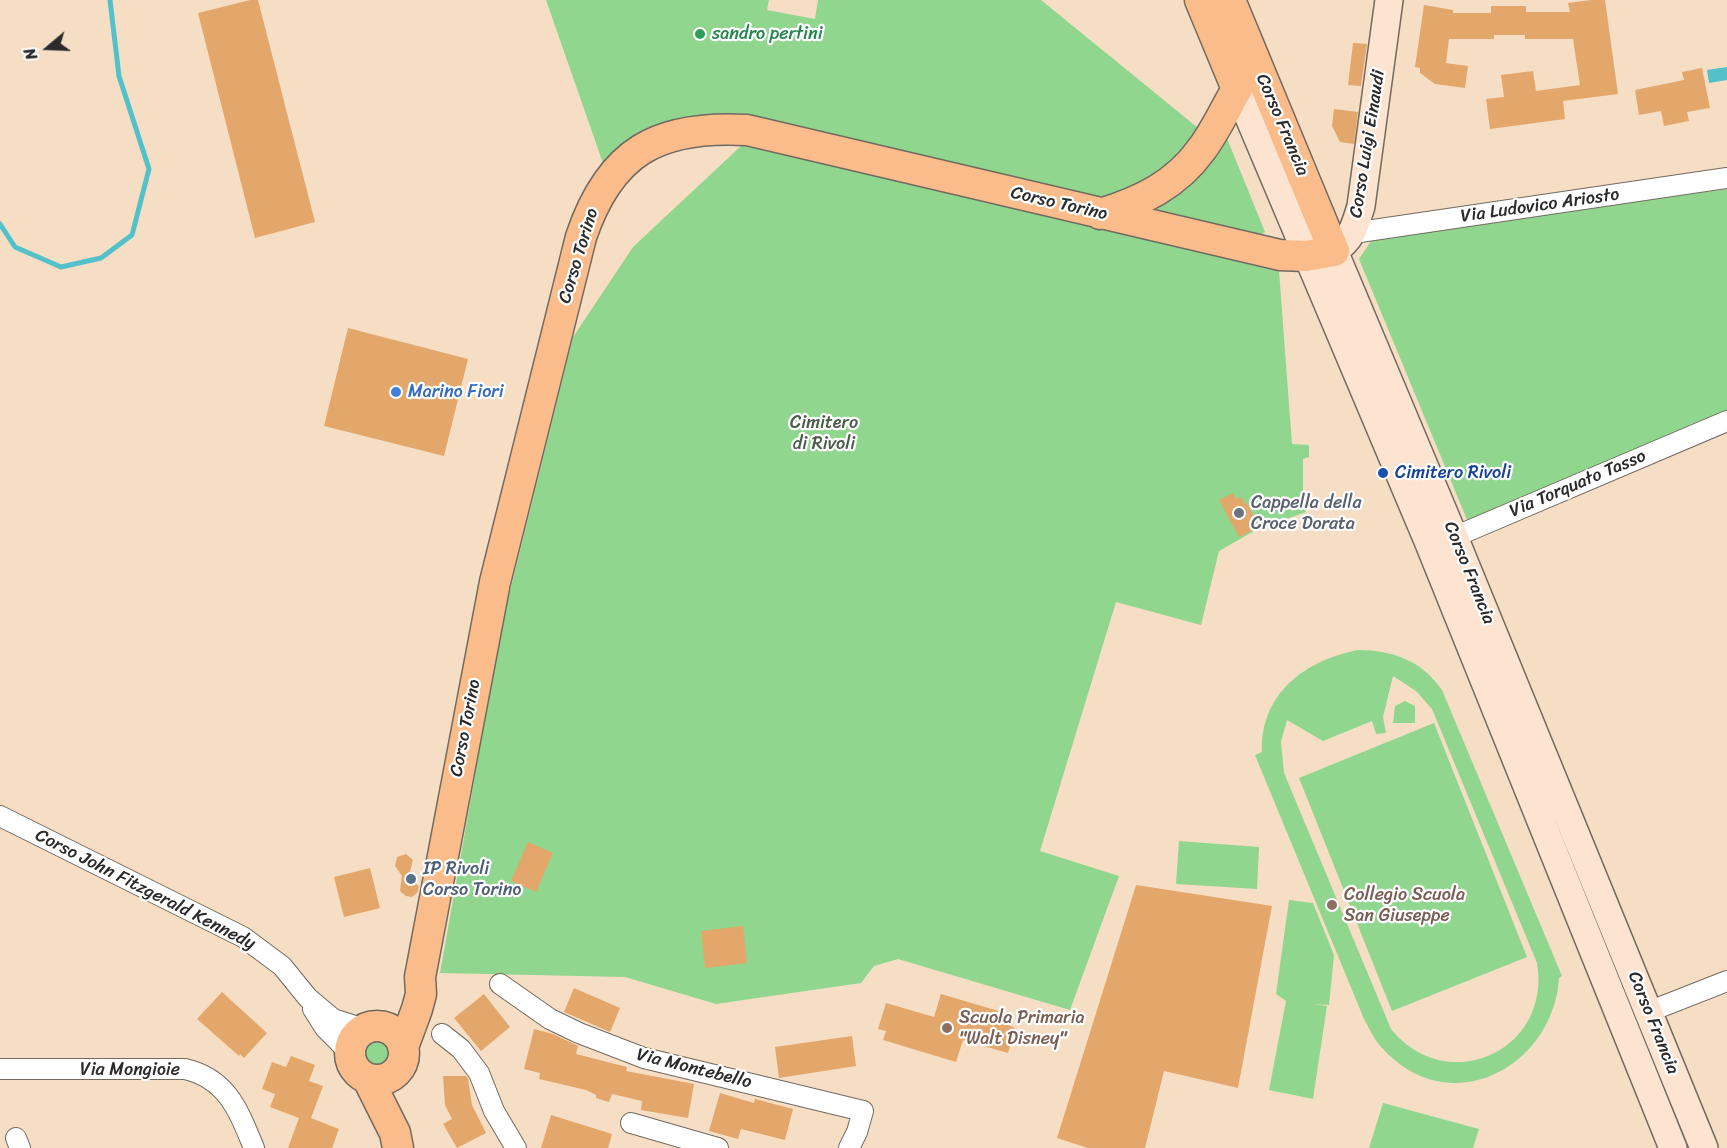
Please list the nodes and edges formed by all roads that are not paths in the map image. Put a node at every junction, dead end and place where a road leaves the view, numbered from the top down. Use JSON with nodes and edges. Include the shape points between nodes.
{"nodes":[{"id":1,"x":1200,"y":0,"type":"edge"},
{"id":2,"x":1230,"y":0,"type":"edge"},
{"id":3,"x":1389,"y":0,"type":"edge"},
{"id":4,"x":1237,"y":89,"type":"junction"},
{"id":5,"x":1727,"y":178,"type":"edge"},
{"id":6,"x":1100,"y":214,"type":"junction"},
{"id":7,"x":1331,"y":246,"type":"junction"},
{"id":8,"x":1727,"y":421,"type":"edge"},
{"id":9,"x":1441,"y":539,"type":"junction"},
{"id":10,"x":0,"y":816,"type":"edge"},
{"id":11,"x":420,"y":976,"type":"junction"},
{"id":12,"x":1727,"y":981,"type":"edge"},
{"id":13,"x":500,"y":984,"type":"dead end"},
{"id":14,"x":308,"y":998,"type":"junction"},
{"id":15,"x":1648,"y":1011,"type":"junction"},
{"id":16,"x":442,"y":1034,"type":"dead end"},
{"id":17,"x":364,"y":1036,"type":"junction"},
{"id":18,"x":389,"y":1066,"type":"junction"},
{"id":19,"x":0,"y":1069,"type":"edge"},
{"id":20,"x":631,"y":1123,"type":"dead end"},
{"id":21,"x":397,"y":1141,"type":"edge"},
{"id":22,"x":1727,"y":1143,"type":"edge"},
{"id":23,"x":254,"y":1148,"type":"edge"},
{"id":24,"x":516,"y":1148,"type":"edge"},
{"id":25,"x":718,"y":1148,"type":"edge"},
{"id":26,"x":849,"y":1148,"type":"edge"},
{"id":27,"x":1673,"y":1148,"type":"edge"},
{"id":28,"x":1704,"y":1148,"type":"edge"},
{"id":29,"x":1715,"y":1148,"type":"edge"}],
"edges":[{"from":1,"to":4,"type":"main road","name":"Corso Francia"},
{"from":2,"to":7,"type":"main road","name":"Corso Francia"},
{"from":3,"to":7,"type":"main road","name":"Corso Luigi Einaudi","via":[[1365,184]]},
{"from":4,"to":6,"type":"main road","via":[[1187,167],[1151,194]]},
{"from":4,"to":7,"type":"main road","name":"Corso Francia"},
{"from":5,"to":7,"type":"street","name":"Via Ludovico Ariosto"},
{"from":6,"to":7,"type":"main road","name":"Corso Torino","via":[[1280,255]]},
{"from":6,"to":11,"type":"main road","name":"Corso Torino","via":[[747,130],[709,128],[677,135],[636,153],[613,174],[599,194],[581,237],[495,582]]},
{"from":7,"to":9,"type":"main road","name":"Corso Francia"},
{"from":8,"to":9,"type":"street","name":"Via Torquato Tasso"},
{"from":9,"to":15,"type":"main road","name":"Corso Francia"},
{"from":9,"to":27,"type":"main road","name":"Corso Francia"},
{"from":10,"to":14,"type":"street","name":"Corso John Fitzgerald Kennedy","via":[[243,937],[282,966]]},
{"from":11,"to":17,"type":"main road","name":"Corso Torino","via":[[394,1014]]},
{"from":11,"to":18,"type":"main road","name":"Corso Torino","via":[[419,1002]]},
{"from":12,"to":15,"type":"street"},
{"from":13,"to":26,"type":"street","name":"Via Montebello","via":[[550,1019],[644,1058],[863,1111]]},
{"from":14,"to":17,"type":"street","name":"Corso John Fitzgerald Kennedy","via":[[333,1019]]},
{"from":14,"to":17,"type":"street","name":"Corso John Fitzgerald Kennedy","via":[[325,1028]]},
{"from":15,"to":28,"type":"main road","name":"Corso Francia"},
{"from":16,"to":24,"type":"street","via":[[479,1073],[494,1111]]},
{"from":17,"to":18,"type":"main road","via":[[394,1032]]},
{"from":17,"to":18,"type":"main road","via":[[354,1068]]},
{"from":18,"to":21,"type":"main road","name":"Corso Torino"},
{"from":19,"to":23,"type":"street","name":"Via Mongioie","via":[[186,1069],[201,1073],[216,1082],[237,1105]]},
{"from":20,"to":25,"type":"street"},
{"from":22,"to":29,"type":"main road"}]}
